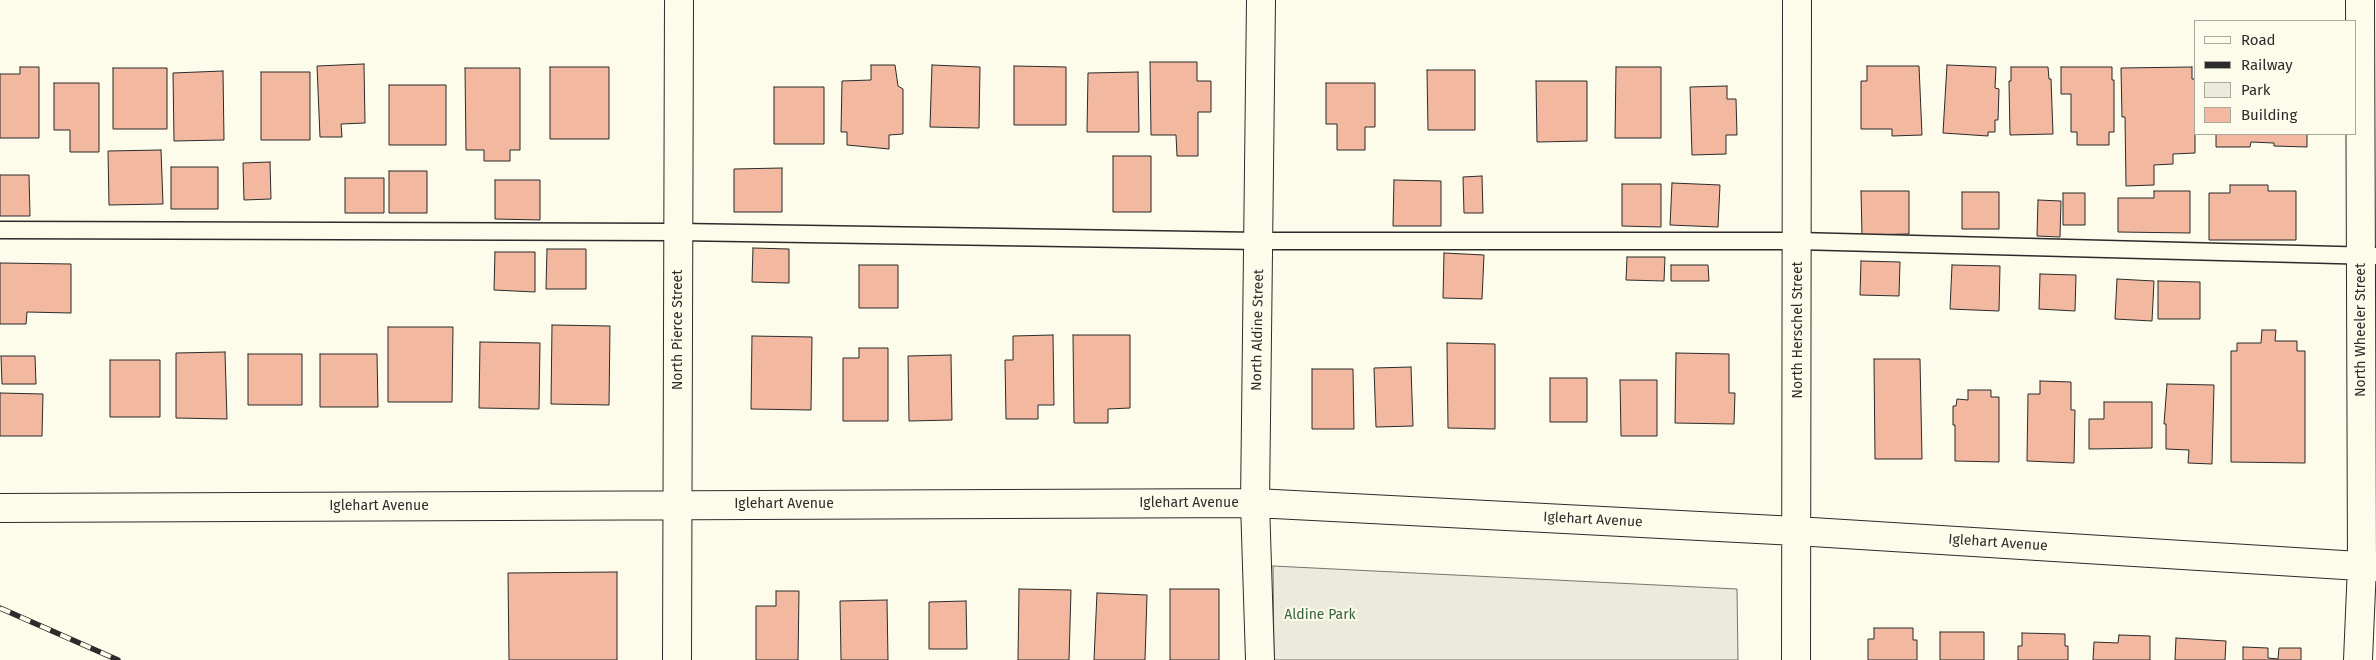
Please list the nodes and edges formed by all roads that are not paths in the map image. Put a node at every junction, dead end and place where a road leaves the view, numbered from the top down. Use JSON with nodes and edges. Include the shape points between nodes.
{"nodes":[{"id":1,"x":679,"y":0,"type":"edge"},
{"id":2,"x":1261,"y":0,"type":"edge"},
{"id":3,"x":1798,"y":0,"type":"edge"},
{"id":4,"x":2360,"y":0,"type":"edge"},
{"id":5,"x":0,"y":230,"type":"edge"},
{"id":6,"x":678,"y":232,"type":"junction"},
{"id":7,"x":1259,"y":241,"type":"junction"},
{"id":8,"x":1798,"y":241,"type":"junction"},
{"id":9,"x":2369,"y":256,"type":"edge"},
{"id":10,"x":1255,"y":503,"type":"junction"},
{"id":11,"x":677,"y":504,"type":"junction"},
{"id":12,"x":0,"y":508,"type":"edge"},
{"id":13,"x":1796,"y":531,"type":"junction"},
{"id":14,"x":2369,"y":566,"type":"edge"},
{"id":15,"x":677,"y":660,"type":"edge"},
{"id":16,"x":1260,"y":660,"type":"edge"},
{"id":17,"x":1796,"y":660,"type":"edge"},
{"id":18,"x":2358,"y":660,"type":"edge"}],
"edges":[{"from":1,"to":6,"type":"street","name":"North Pierce Street"},
{"from":2,"to":7,"type":"street","name":"North Aldine Street"},
{"from":3,"to":8,"type":"street","name":"North Herschel Street"},
{"from":4,"to":9,"type":"street","name":"North Wheeler Street"},
{"from":5,"to":6,"type":"lane"},
{"from":6,"to":7,"type":"lane"},
{"from":6,"to":11,"type":"street","name":"North Pierce Street"},
{"from":7,"to":8,"type":"lane"},
{"from":7,"to":10,"type":"street","name":"North Aldine Street"},
{"from":8,"to":9,"type":"lane"},
{"from":8,"to":13,"type":"street","name":"North Herschel Street"},
{"from":9,"to":14,"type":"street","name":"North Wheeler Street"},
{"from":10,"to":11,"type":"street","name":"Iglehart Avenue"},
{"from":10,"to":13,"type":"street","name":"Iglehart Avenue"},
{"from":10,"to":16,"type":"street","name":"North Aldine Street"},
{"from":11,"to":12,"type":"street","name":"Iglehart Avenue"},
{"from":11,"to":15,"type":"street","name":"North Pierce Street"},
{"from":13,"to":14,"type":"street","name":"Iglehart Avenue"},
{"from":13,"to":17,"type":"street","name":"North Herschel Street"},
{"from":14,"to":18,"type":"street","name":"North Wheeler Street"}]}
